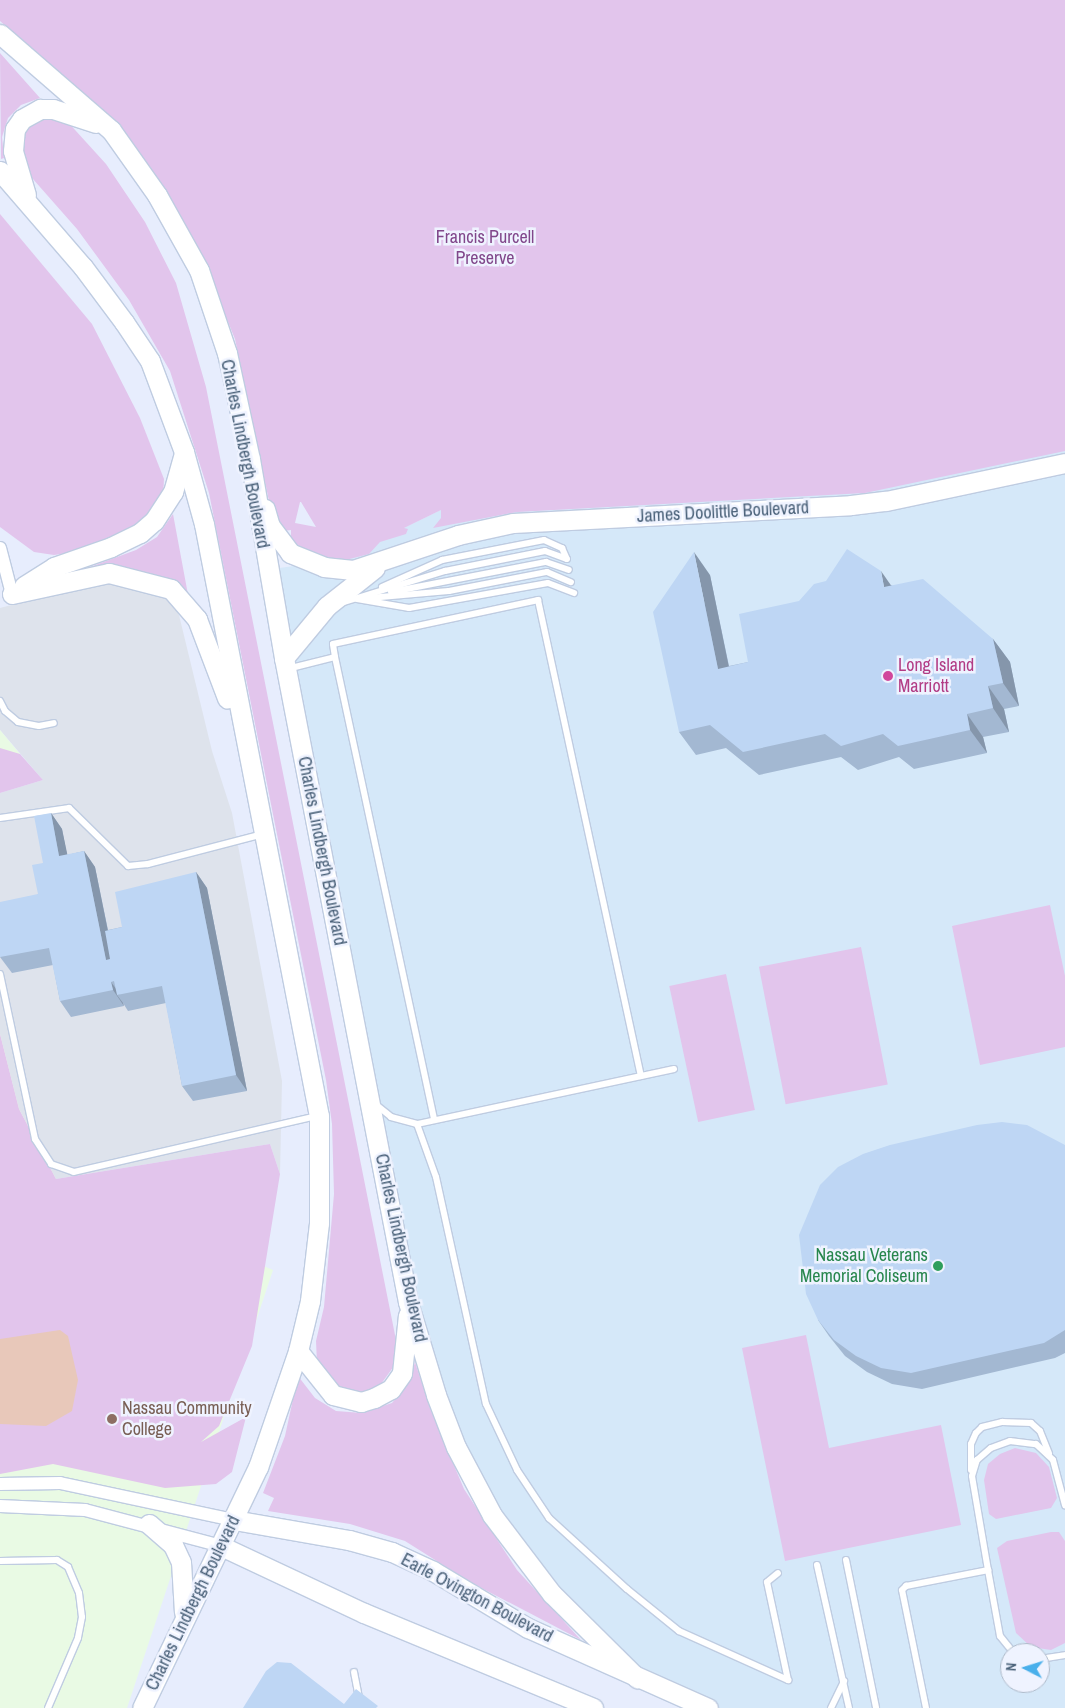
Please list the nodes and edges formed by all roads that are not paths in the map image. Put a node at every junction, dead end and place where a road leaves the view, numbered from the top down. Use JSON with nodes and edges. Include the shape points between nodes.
{"nodes":[{"id":1,"x":0,"y":34,"type":"edge"},
{"id":2,"x":111,"y":130,"type":"junction"},
{"id":3,"x":0,"y":171,"type":"edge"},
{"id":4,"x":28,"y":202,"type":"junction"},
{"id":5,"x":184,"y":452,"type":"junction"},
{"id":6,"x":250,"y":459,"type":"junction"},
{"id":7,"x":1065,"y":463,"type":"edge"},
{"id":8,"x":0,"y":548,"type":"edge"},
{"id":9,"x":382,"y":562,"type":"junction"},
{"id":10,"x":0,"y":566,"type":"edge"},
{"id":11,"x":569,"y":570,"type":"dead end"},
{"id":12,"x":572,"y":582,"type":"dead end"},
{"id":13,"x":574,"y":593,"type":"dead end"},
{"id":14,"x":9,"y":594,"type":"junction"},
{"id":15,"x":355,"y":599,"type":"junction"},
{"id":16,"x":327,"y":606,"type":"junction"},
{"id":17,"x":335,"y":657,"type":"junction"},
{"id":18,"x":285,"y":663,"type":"junction"},
{"id":19,"x":0,"y":702,"type":"edge"},
{"id":20,"x":54,"y":723,"type":"dead end"},
{"id":21,"x":249,"y":754,"type":"junction"},
{"id":22,"x":0,"y":818,"type":"edge"},
{"id":23,"x":264,"y":833,"type":"junction"},
{"id":24,"x":0,"y":974,"type":"edge"},
{"id":25,"x":674,"y":1069,"type":"dead end"},
{"id":26,"x":640,"y":1076,"type":"junction"},
{"id":27,"x":369,"y":1099,"type":"junction"},
{"id":28,"x":319,"y":1116,"type":"junction"},
{"id":29,"x":434,"y":1120,"type":"junction"},
{"id":30,"x":417,"y":1124,"type":"junction"},
{"id":31,"x":408,"y":1302,"type":"junction"},
{"id":32,"x":298,"y":1351,"type":"junction"},
{"id":33,"x":1049,"y":1454,"type":"junction"},
{"id":34,"x":972,"y":1476,"type":"junction"},
{"id":35,"x":0,"y":1484,"type":"edge"},
{"id":36,"x":1065,"y":1505,"type":"edge"},
{"id":37,"x":0,"y":1506,"type":"edge"},
{"id":38,"x":234,"y":1520,"type":"junction"},
{"id":39,"x":148,"y":1524,"type":"junction"},
{"id":40,"x":221,"y":1546,"type":"junction"},
{"id":41,"x":846,"y":1560,"type":"dead end"},
{"id":42,"x":0,"y":1561,"type":"edge"},
{"id":43,"x":817,"y":1565,"type":"dead end"},
{"id":44,"x":988,"y":1570,"type":"junction"},
{"id":45,"x":778,"y":1573,"type":"dead end"},
{"id":46,"x":184,"y":1616,"type":"junction"},
{"id":47,"x":1006,"y":1643,"type":"edge"},
{"id":48,"x":1065,"y":1655,"type":"edge"},
{"id":49,"x":1050,"y":1657,"type":"edge"},
{"id":50,"x":354,"y":1672,"type":"dead end"},
{"id":51,"x":637,"y":1678,"type":"junction"},
{"id":52,"x":844,"y":1681,"type":"junction"},
{"id":53,"x":48,"y":1708,"type":"edge"},
{"id":54,"x":142,"y":1708,"type":"edge"},
{"id":55,"x":360,"y":1708,"type":"edge"},
{"id":56,"x":593,"y":1708,"type":"edge"},
{"id":57,"x":708,"y":1708,"type":"edge"},
{"id":58,"x":831,"y":1708,"type":"edge"},
{"id":59,"x":849,"y":1708,"type":"edge"},
{"id":60,"x":876,"y":1708,"type":"edge"},
{"id":61,"x":926,"y":1708,"type":"edge"}],
"edges":[{"from":1,"to":2,"type":"main road","name":"Charles Lindbergh Boulevard"},
{"from":2,"to":4,"type":"main road","via":[[76,114],[52,109],[40,109],[22,119],[15,129],[13,151]]},
{"from":2,"to":6,"type":"main road","name":"Charles Lindbergh Boulevard","via":[[157,195],[198,270],[227,354]]},
{"from":3,"to":4,"type":"main road","name":"Charles Lindbergh Boulevard"},
{"from":4,"to":5,"type":"main road","name":"Charles Lindbergh Boulevard","via":[[83,267],[150,361]]},
{"from":5,"to":14,"type":"main road","via":[[173,492],[154,521],[140,533],[54,567]]},
{"from":5,"to":21,"type":"main road","name":"Charles Lindbergh Boulevard","via":[[204,524]]},
{"from":6,"to":9,"type":"main road","name":"James Doolittle Boulevard","via":[[270,526],[290,553],[340,570]]},
{"from":6,"to":18,"type":"main road","name":"Charles Lindbergh Boulevard"},
{"from":7,"to":9,"type":"main road","name":"James Doolittle Boulevard","via":[[886,501],[850,505],[513,523],[458,535]]},
{"from":8,"to":14,"type":"street"},
{"from":9,"to":16,"type":"main road","name":"James Doolittle Boulevard"},
{"from":10,"to":14,"type":"street"},
{"from":11,"to":15,"type":"lane","via":[[546,562]]},
{"from":12,"to":15,"type":"lane","via":[[547,572],[449,591]]},
{"from":13,"to":15,"type":"lane","via":[[548,583],[409,608]]},
{"from":14,"to":21,"type":"main road","via":[[109,573],[171,589],[197,619]]},
{"from":15,"to":15,"type":"lane","via":[[442,560],[536,542],[555,542],[562,548],[566,559],[545,551],[445,571]]},
{"from":15,"to":16,"type":"lane"},
{"from":16,"to":18,"type":"main road","name":"James Doolittle Boulevard"},
{"from":17,"to":18,"type":"lane"},
{"from":17,"to":26,"type":"lane","via":[[333,644],[538,600]]},
{"from":17,"to":29,"type":"lane"},
{"from":18,"to":27,"type":"main road","name":"Charles Lindbergh Boulevard"},
{"from":19,"to":20,"type":"lane","via":[[18,722],[39,726]]},
{"from":21,"to":23,"type":"main road","name":"Charles Lindbergh Boulevard"},
{"from":22,"to":23,"type":"lane","via":[[69,808],[128,866],[148,864]]},
{"from":23,"to":28,"type":"main road","name":"Charles Lindbergh Boulevard"},
{"from":24,"to":28,"type":"lane","via":[[35,1139],[51,1164],[74,1172]]},
{"from":25,"to":26,"type":"lane"},
{"from":26,"to":29,"type":"lane"},
{"from":27,"to":30,"type":"lane","via":[[391,1117]]},
{"from":27,"to":31,"type":"main road","name":"Charles Lindbergh Boulevard"},
{"from":28,"to":32,"type":"main road","name":"Charles Lindbergh Boulevard","via":[[319,1223],[310,1301]]},
{"from":29,"to":30,"type":"lane"},
{"from":30,"to":45,"type":"lane","via":[[436,1177],[486,1404],[517,1470],[549,1518],[679,1631],[788,1680],[767,1582]]},
{"from":31,"to":32,"type":"main road","via":[[402,1373],[391,1389],[374,1398],[361,1402],[333,1395]]},
{"from":31,"to":51,"type":"main road","name":"Charles Lindbergh Boulevard","via":[[456,1448],[492,1515],[552,1594]]},
{"from":32,"to":38,"type":"main road","name":"Charles Lindbergh Boulevard","via":[[277,1416]]},
{"from":33,"to":34,"type":"lane","via":[[1036,1444],[1010,1441],[982,1454]]},
{"from":33,"to":34,"type":"lane","via":[[1040,1431],[1030,1423],[1013,1420],[994,1424],[982,1428],[974,1438]]},
{"from":33,"to":36,"type":"lane"},
{"from":34,"to":44,"type":"lane"},
{"from":35,"to":38,"type":"street","name":"Earle Ovington Boulevard","via":[[60,1483]]},
{"from":37,"to":39,"type":"street","via":[[85,1510]]},
{"from":38,"to":40,"type":"main road","name":"Charles Lindbergh Boulevard"},
{"from":38,"to":51,"type":"main road","name":"Earle Ovington Boulevard","via":[[349,1540],[392,1552],[433,1571],[528,1628]]},
{"from":39,"to":40,"type":"street"},
{"from":39,"to":46,"type":"main road","via":[[173,1545],[181,1562]]},
{"from":40,"to":46,"type":"main road","name":"Charles Lindbergh Boulevard"},
{"from":40,"to":56,"type":"main road","via":[[364,1613]]},
{"from":41,"to":60,"type":"lane"},
{"from":42,"to":53,"type":"lane","via":[[57,1560],[68,1567],[79,1593],[82,1617],[78,1638]]},
{"from":43,"to":52,"type":"lane"},
{"from":44,"to":47,"type":"lane","via":[[1000,1636]]},
{"from":44,"to":61,"type":"lane","via":[[906,1586],[902,1590]]},
{"from":46,"to":54,"type":"main road","name":"Charles Lindbergh Boulevard"},
{"from":48,"to":49,"type":"lane"},
{"from":50,"to":55,"type":"lane"},
{"from":51,"to":57,"type":"main road","name":"Earle Ovington Boulevard"},
{"from":52,"to":58,"type":"lane"},
{"from":52,"to":59,"type":"lane"}]}
